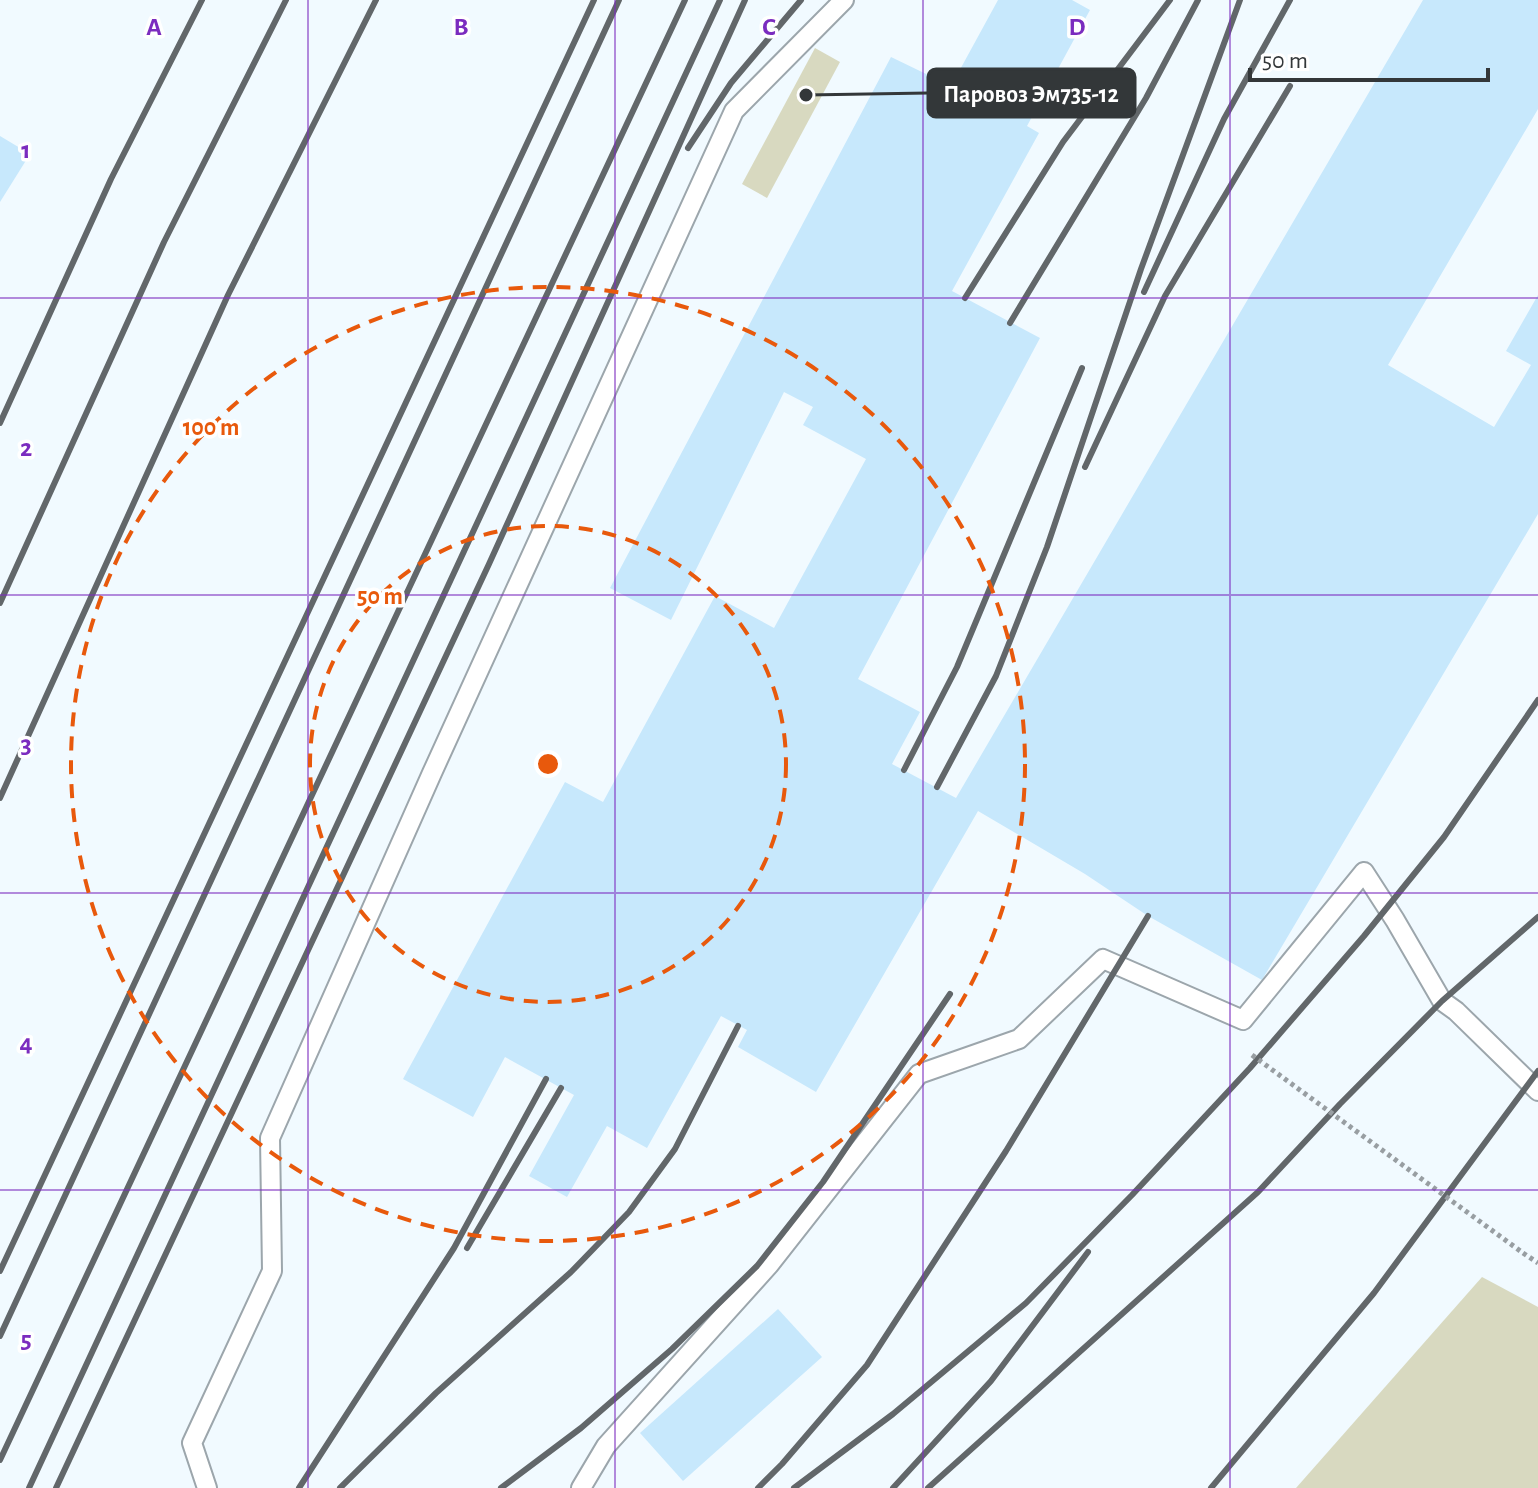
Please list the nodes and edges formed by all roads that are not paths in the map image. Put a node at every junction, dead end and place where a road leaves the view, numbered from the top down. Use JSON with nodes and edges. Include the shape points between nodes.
{"nodes":[{"id":1,"x":844,"y":0,"type":"edge"},
{"id":2,"x":1538,"y":1091,"type":"edge"},
{"id":3,"x":207,"y":1488,"type":"edge"},
{"id":4,"x":581,"y":1488,"type":"edge"}],
"edges":[{"from":1,"to":3,"type":"lane","via":[[734,111],[270,1138],[272,1271],[192,1443]]},
{"from":2,"to":4,"type":"lane","via":[[1442,1001],[1364,872],[1243,1020],[1103,959],[1019,1039],[919,1074],[769,1265],[606,1446]]}]}
